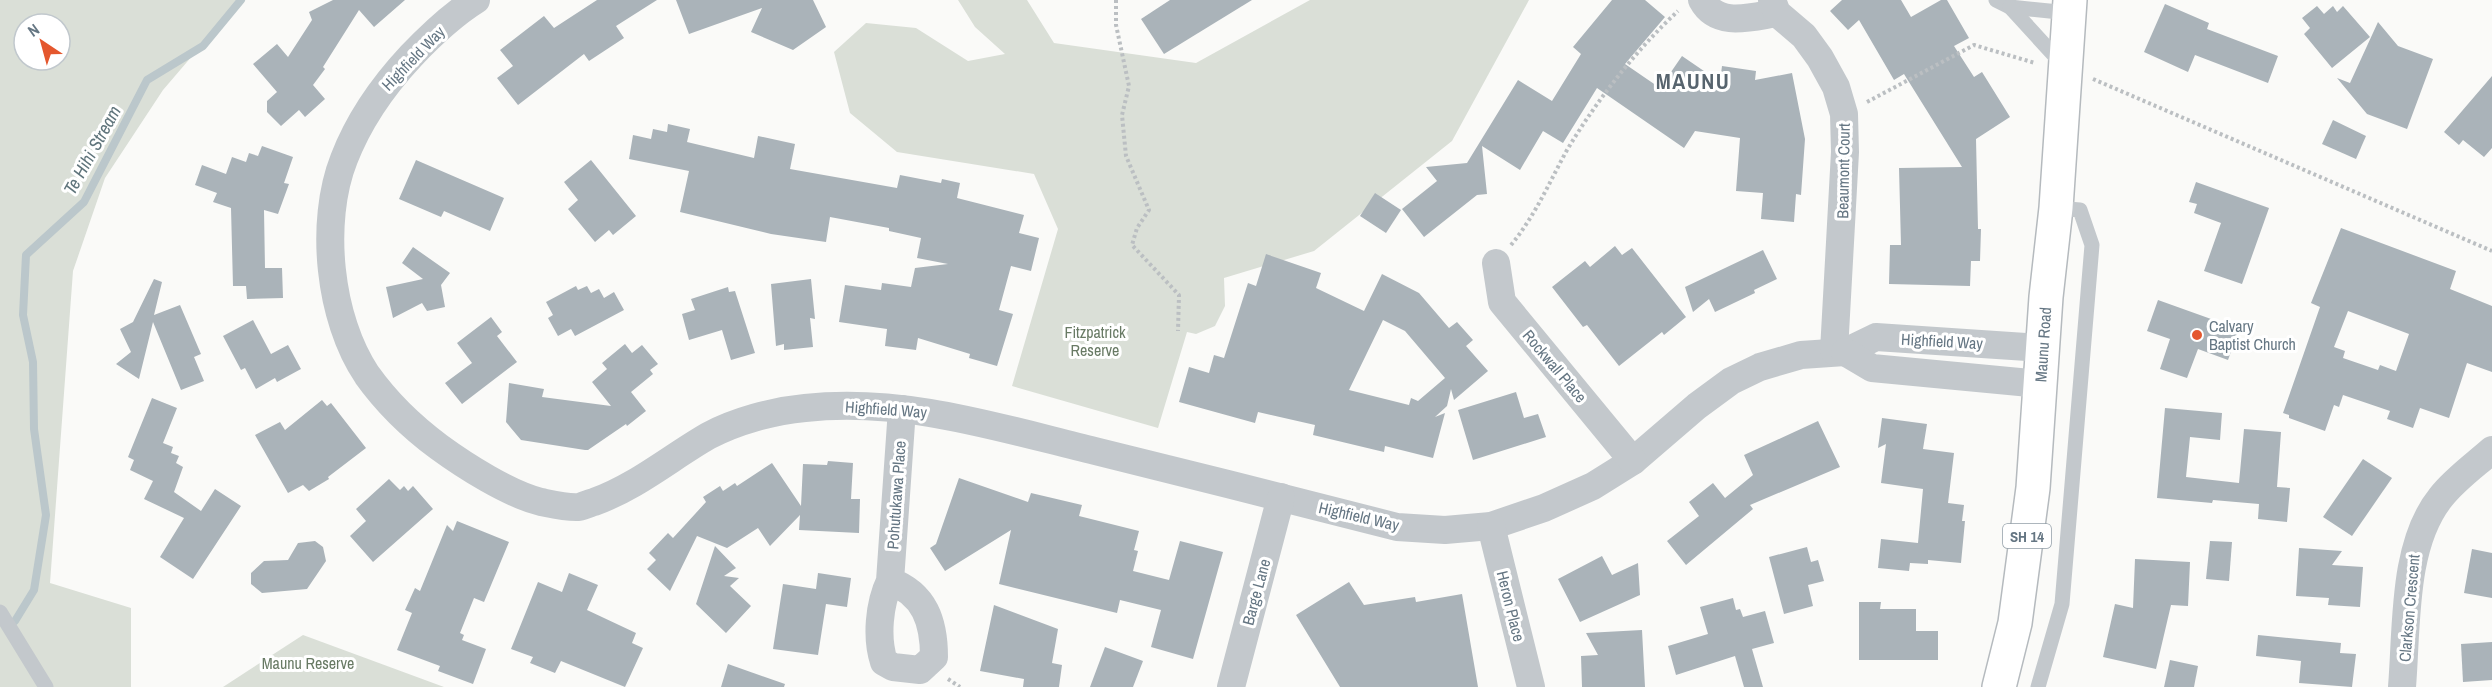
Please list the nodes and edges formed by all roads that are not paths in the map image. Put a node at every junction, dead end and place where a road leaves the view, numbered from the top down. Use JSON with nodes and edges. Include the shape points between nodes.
{"nodes":[{"id":1,"x":476,"y":0,"type":"edge"},
{"id":2,"x":1694,"y":3,"type":"edge"},
{"id":3,"x":2003,"y":4,"type":"edge"},
{"id":4,"x":1775,"y":6,"type":"edge"},
{"id":5,"x":2069,"y":7,"type":"edge"},
{"id":6,"x":2064,"y":66,"type":"junction"},
{"id":7,"x":2056,"y":208,"type":"junction"},
{"id":8,"x":1496,"y":263,"type":"road end"},
{"id":9,"x":2043,"y":348,"type":"junction"},
{"id":10,"x":1840,"y":351,"type":"junction"},
{"id":11,"x":2040,"y":384,"type":"junction"},
{"id":12,"x":902,"y":409,"type":"junction"},
{"id":13,"x":2492,"y":450,"type":"edge"},
{"id":14,"x":1633,"y":461,"type":"junction"},
{"id":15,"x":1281,"y":497,"type":"junction"},
{"id":16,"x":1491,"y":526,"type":"junction"},
{"id":17,"x":890,"y":580,"type":"dead end"},
{"id":18,"x":0,"y":612,"type":"edge"},
{"id":19,"x":46,"y":687,"type":"edge"},
{"id":20,"x":1231,"y":687,"type":"edge"},
{"id":21,"x":1532,"y":687,"type":"edge"},
{"id":22,"x":1999,"y":687,"type":"edge"},
{"id":23,"x":2038,"y":687,"type":"edge"},
{"id":24,"x":2402,"y":687,"type":"edge"}],
"edges":[{"from":1,"to":12,"type":"street","name":"Highfield Way","via":[[426,40],[389,79],[362,120],[343,160],[333,199],[332,278],[345,330],[366,373],[420,433],[495,482],[539,501],[580,507],[616,494],[712,434],[757,418],[812,407]]},
{"from":2,"to":4,"type":"street","name":"Beaumont Court","via":[[1726,18]]},
{"from":3,"to":5,"type":"lane"},
{"from":3,"to":6,"type":"lane"},
{"from":4,"to":10,"type":"street","name":"Beaumont Court","via":[[1820,58],[1836,87],[1844,114]]},
{"from":5,"to":6,"type":"main road","name":"Maunu Road","number":"SH 14"},
{"from":6,"to":7,"type":"main road","name":"Maunu Road","number":"SH 14"},
{"from":7,"to":9,"type":"main road","name":"Maunu Road","number":"SH 14"},
{"from":7,"to":23,"type":"lane","via":[[2080,210],[2091,245],[2062,604]]},
{"from":8,"to":14,"type":"street","name":"Rockwall Place","via":[[1502,302]]},
{"from":9,"to":10,"type":"street","name":"Highfield Way","via":[[1876,337]]},
{"from":9,"to":11,"type":"main road","name":"Maunu Road","number":"SH 14"},
{"from":10,"to":11,"type":"street","name":"Highfield Way","via":[[1872,368]]},
{"from":10,"to":14,"type":"street","name":"Highfield Way","via":[[1801,355],[1760,367],[1731,381]]},
{"from":11,"to":22,"type":"main road","name":"Maunu Road","number":"SH 14","via":[[2033,488],[2015,623]]},
{"from":12,"to":15,"type":"street","name":"Highfield Way","via":[[945,414]]},
{"from":12,"to":17,"type":"street","name":"Pohutukawa Place"},
{"from":13,"to":24,"type":"street","name":"Clarkson Crescent","via":[[2441,497],[2414,548]]},
{"from":14,"to":16,"type":"street","name":"Highfield Way","via":[[1593,486]]},
{"from":15,"to":16,"type":"street","name":"Highfield Way","via":[[1396,527],[1445,530]]},
{"from":15,"to":20,"type":"street","name":"Barge Lane"},
{"from":16,"to":21,"type":"street","name":"Heron Place"},
{"from":18,"to":19,"type":"lane"}]}
